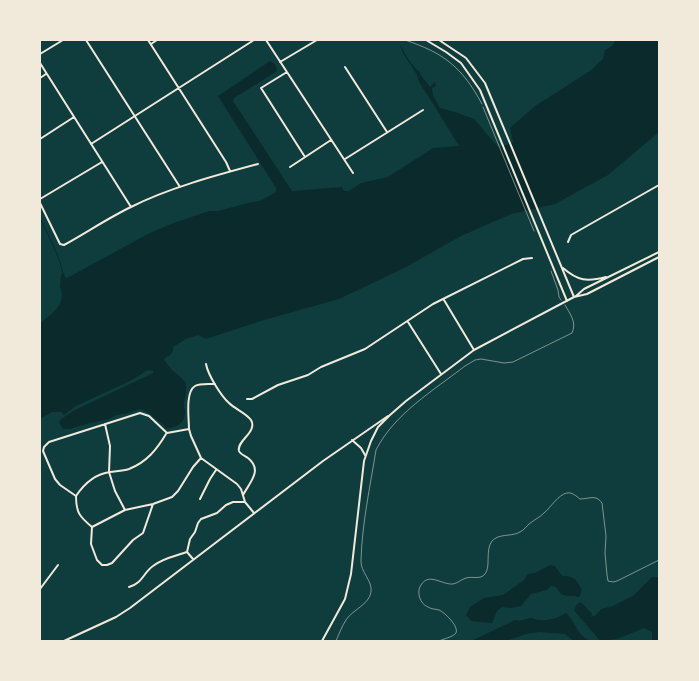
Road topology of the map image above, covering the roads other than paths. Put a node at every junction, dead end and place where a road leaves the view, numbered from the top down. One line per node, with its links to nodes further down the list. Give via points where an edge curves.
1 (63, 40): 11 (street)
2 (86, 40): 20 (street)
3 (148, 40): 10 (street)
4 (157, 40): 10 (street)
5 (254, 40): 18 (street)
6 (266, 40): 12 (street)
7 (317, 40): 12 (street)
8 (426, 40): 45 (street, via 461,63 480,90)
9 (439, 40): 41 (street, via 466,58 485,83)
10 (151, 44): 18 (street)
11 (40, 54)
12 (280, 62): 15 (street)
13 (40, 63): 16 (street)
14 (345, 67): 22 (street)
15 (287, 72): 24 (street); 26 (street, via 261,88)
16 (46, 74): 17 (street); 21 (street)
17 (40, 78)
18 (179, 88): 20 (street); 31 (street)
19 (423, 110): 22 (street)
20 (135, 116): 25 (street); 34 (street)
21 (74, 117): 23 (street); 25 (street)
22 (387, 132): 27 (street)
23 (40, 139)
24 (331, 140): 26 (street); 27 (street)
25 (91, 144): 28 (street)
26 (305, 157): 30 (street)
27 (344, 160): 32 (street)
28 (102, 161): 35 (street); 36 (street)
29 (258, 164): 31 (street)
30 (290, 167)
31 (230, 171): 34 (street)
32 (353, 173)
33 (659, 185): 37 (street, via 571,235)
34 (180, 187): 36 (street)
35 (40, 201): 36 (street, via 62,245)
36 (131, 206)
37 (568, 242)
38 (659, 252): 42 (street)
39 (659, 257): 43 (street, via 587,294)
40 (532, 258): 44 (street, via 523,258)
41 (562, 267): 42 (street, via 583,280); 43 (street)
42 (611, 276): 43 (street)
43 (574, 297): 45 (street)
44 (444, 300): 46 (street); 47 (street)
45 (567, 301): 47 (street)
46 (408, 322): 49 (street); 51 (street, via 365,349)
47 (474, 350): 49 (street)
48 (206, 364): 50 (street)
49 (441, 374): 52 (street)
50 (215, 384): 54 (street, via 196,386 191,390); 61 (street, via 228,402 251,420 252,429 239,451 256,468)
51 (247, 400)
52 (390, 415): 56 (street); 57 (street, via 378,427)
53 (105, 424): 55 (street, via 140,413 149,416); 60 (street, via 110,446); 62 (street, via 49,442 44,447 55,479)
54 (189, 429): 55 (street); 58 (street)
55 (166, 433): 60 (street, via 157,449 142,462 132,468)
56 (352, 440): 57 (street); 67 (street)
57 (366, 455): 75 (street, via 351,574 345,599)
58 (201, 458): 59 (street); 65 (street, via 172,497)
59 (216, 470): 61 (street, via 237,484); 63 (street)
60 (108, 472): 62 (street, via 96,476); 66 (street)
61 (243, 495): 64 (street)
62 (76, 496): 68 (street, via 80,518)
63 (200, 499)
64 (244, 502): 67 (street); 69 (street, via 233,502 201,519)
65 (153, 504): 66 (street); 68 (street, via 143,533 107,565 97,560 92,544)
66 (125, 510): 68 (street)
67 (254, 514): 70 (street)
68 (92, 527)
69 (187, 552): 70 (street); 72 (street, via 159,562 139,583)
70 (192, 559): 74 (street, via 116,617)
71 (58, 565): 73 (street)
72 (130, 587)
73 (40, 589)
74 (64, 641)
75 (322, 641)

